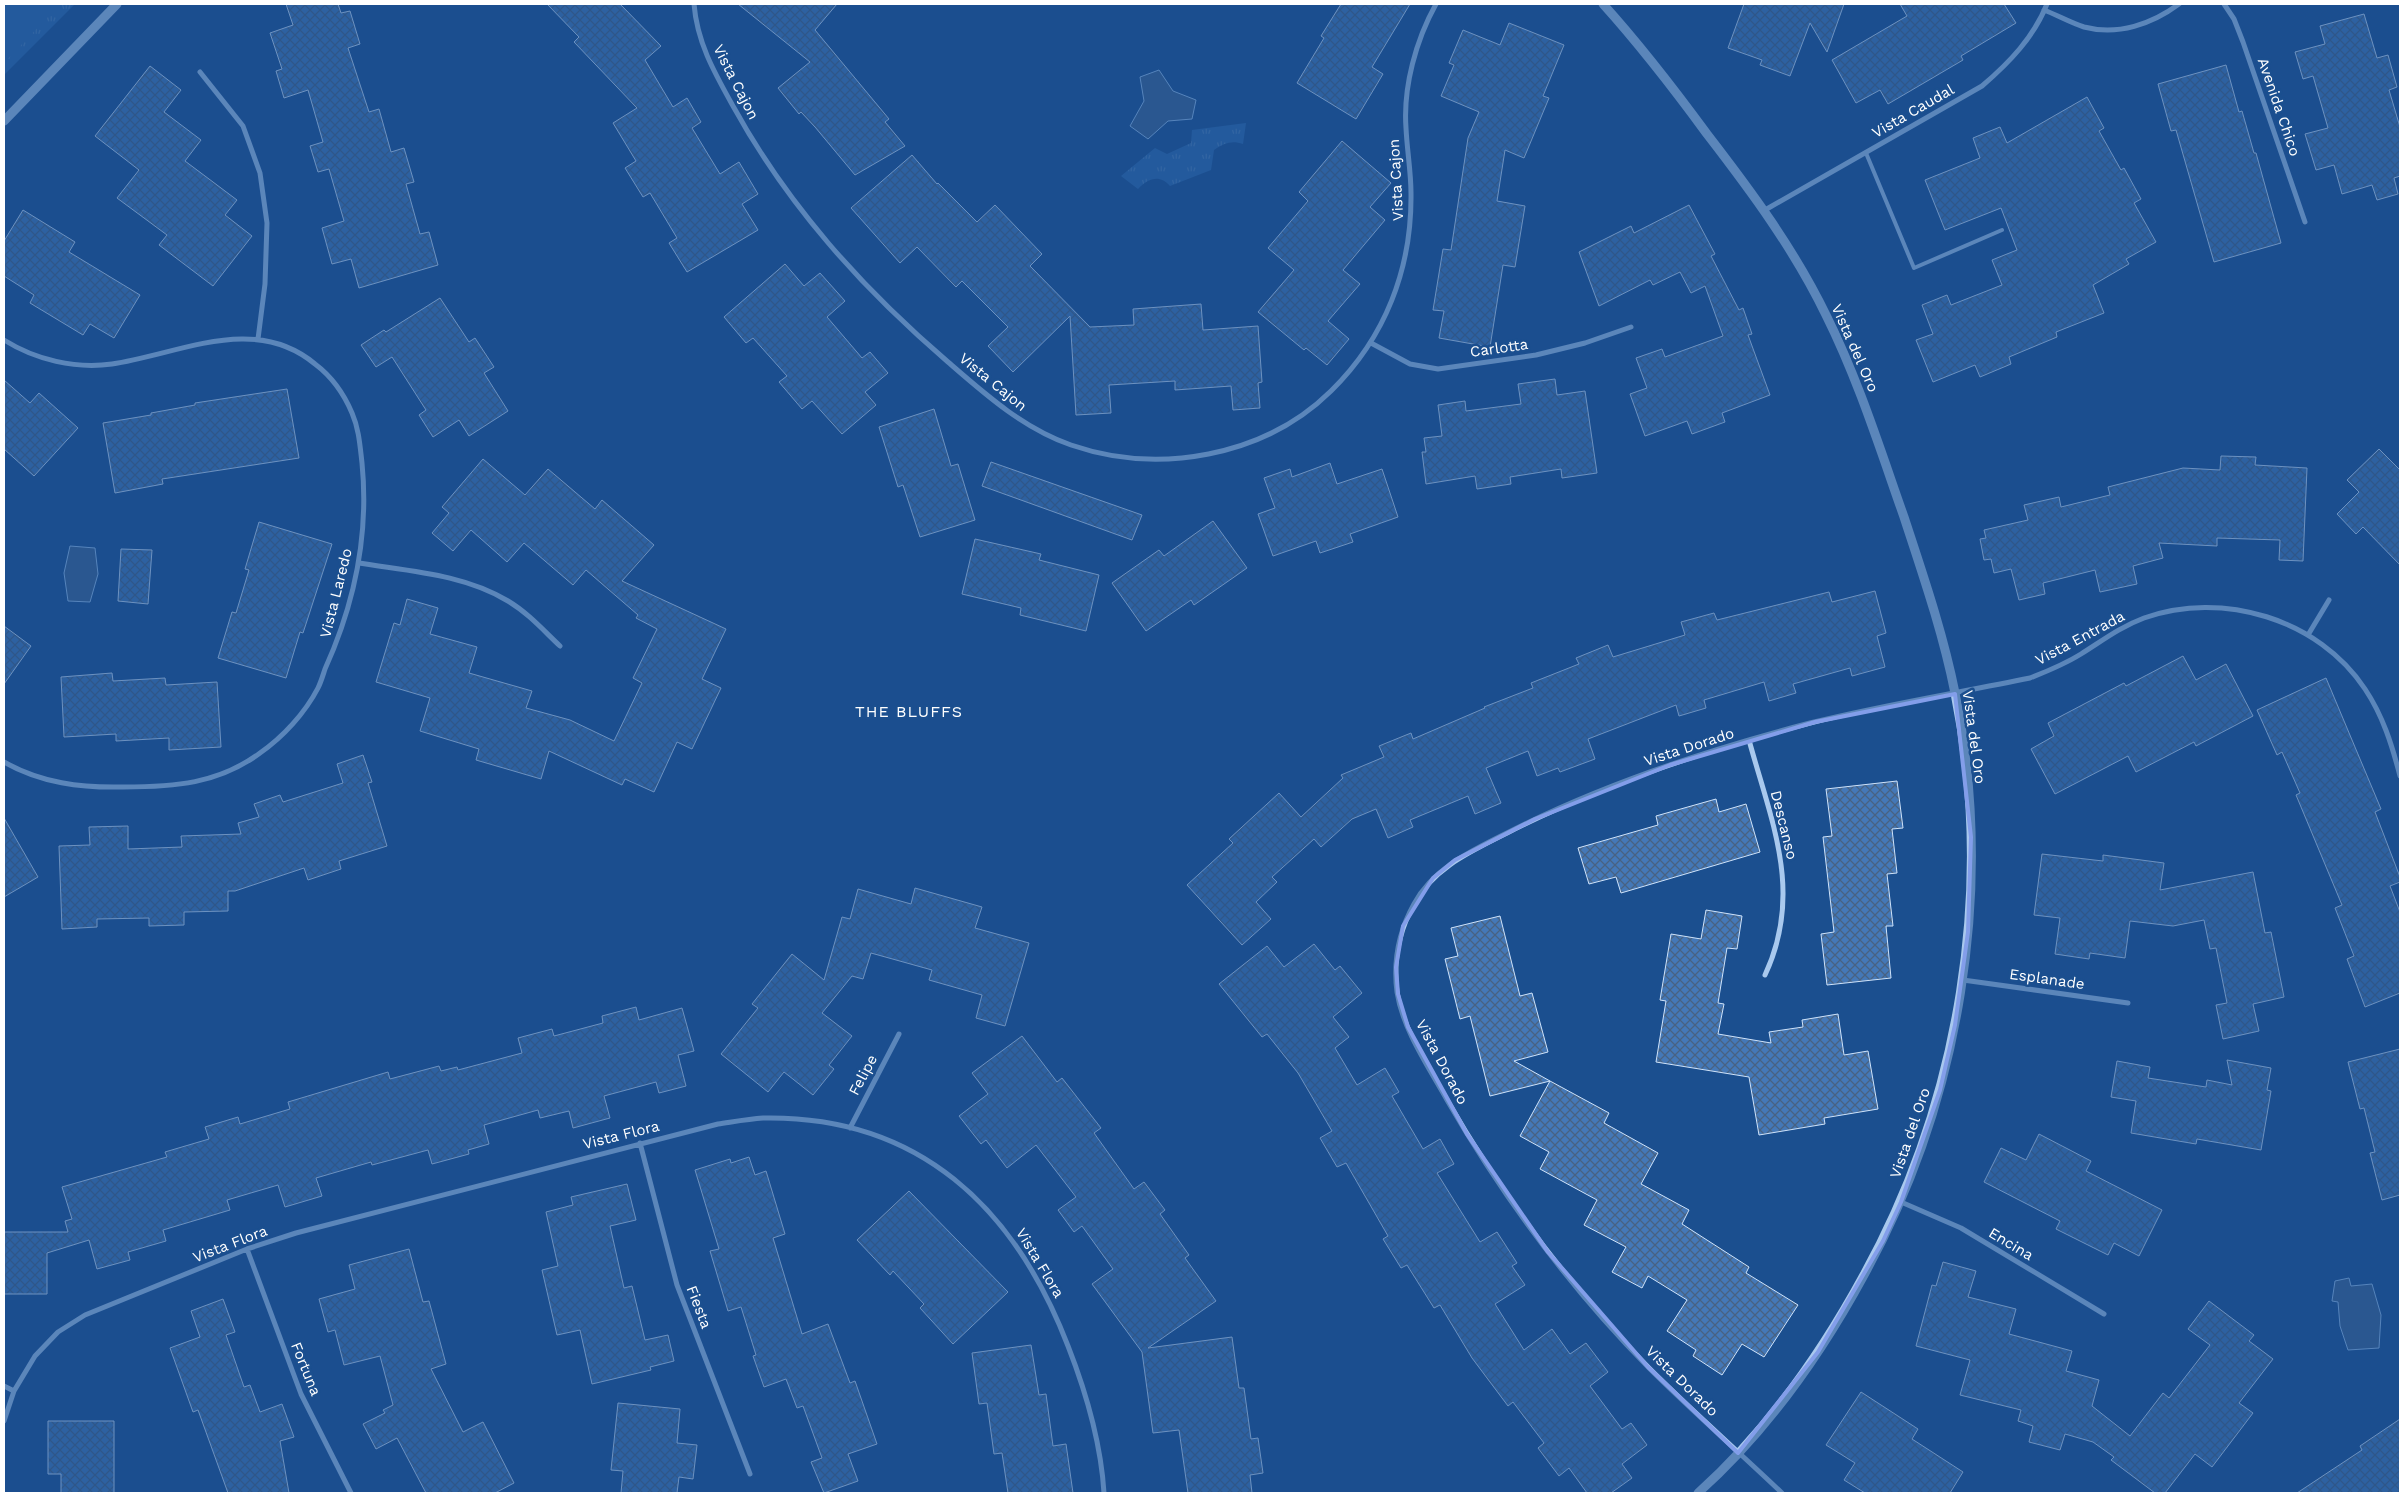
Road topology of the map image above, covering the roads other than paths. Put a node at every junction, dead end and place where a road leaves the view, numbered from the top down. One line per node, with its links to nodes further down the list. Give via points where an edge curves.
1 (117, 4): 10 (street)
2 (694, 4): 18 (street, Vista Cajon, via 696,24 711,66 772,170 818,233 898,318 1001,408 1034,429 1070,445 1148,460 1188,458 1226,450 1263,437 1298,417 1329,393)
3 (1436, 4): 18 (street, Vista Cajon, via 1418,45 1408,84 1405,124 1411,207 1403,270 1390,308)
4 (1602, 4): 12 (street, Vista del Oro, via 1666,79)
5 (2047, 4): 8 (street, Vista Caudal)
6 (2179, 4): 8 (street, via 2156,19 2132,28 2108,30 2084,27)
7 (2224, 4): 13 (street, Avenida Chico, via 2243,42)
8 (2044, 10): 11 (street, Vista Caudal, via 2030,36 1982,86)
9 (200, 72): 16 (street, via 243,126 260,173 267,223 265,284)
10 (4, 121)
11 (1866, 152): 12 (street, Vista Caudal); 14 (lane, via 1914,268)
12 (1765, 210): 23 (street, Vista del Oro, via 1827,316 1868,413 1934,608)
13 (2305, 222)
14 (2002, 230)
15 (1631, 327): 18 (street, Carlotta, via 1536,355 1438,369 1410,364)
16 (258, 339): 17 (street, Vista Laredo, via 225,338 112,364 76,365 42,358); 19 (street, Vista Laredo, via 288,347 315,363 337,386 352,413 360,437 364,483)
17 (4, 340)
18 (1371, 343)
19 (359, 563): 22 (street, via 470,583 507,600 532,618); 25 (street, Vista Laredo, via 336,648 318,688 291,726 260,753 236,768 209,779 171,787 92,788 25,774)
20 (2329, 600): 21 (street)
21 (2308, 635): 23 (street, Vista Entrada, via 2281,621 2242,610 2213,607 2173,610 2116,630 2058,667 2030,678); 26 (street, Vista Entrada, via 2339,659 2365,688 2384,723)
22 (560, 646)
23 (1955, 694): 24 (street, Vista Dorado, via 1814,722); 28 (street, Vista del Oro, via 1971,836 1968,932)
24 (1749, 740): 27 (street, Descanso, via 1782,865 1784,898 1780,931); 39 (street, Vista Dorado, via 1605,789 1535,819 1455,860 1433,878 1416,901 1403,926 1396,967 1398,994 1408,1027 1467,1134 1506,1194 1593,1308 1648,1367)
25 (4, 762)
26 (2400, 776)
27 (1765, 975)
28 (1962, 980): 29 (street, Esplanade); 33 (street, Vista del Oro, via 1940,1090)
29 (2128, 1003)
30 (899, 1034): 31 (street, Felipe)
31 (850, 1128): 32 (street, Vista Flora, via 806,1120 762,1118 718,1124); 42 (street, Vista Flora, via 894,1143 935,1165 972,1193 1030,1265 1078,1371 1093,1428)
32 (640, 1143): 34 (street, Vista Flora, via 345,1219); 40 (street, Fiesta, via 677,1285)
33 (1901, 1202): 35 (street, Encina, via 1962,1228); 39 (street, Vista del Oro, via 1842,1316 1794,1387)
34 (247, 1249): 37 (street, Vista Flora, via 85,1315 58,1332 35,1356); 41 (street, Fortuna, via 301,1394)
35 (2104, 1314)
36 (4, 1386): 37 (street)
37 (14, 1391): 38 (street, Vista Flora)
38 (4, 1421)
39 (1738, 1453): 43 (street, Vista del Oro); 44 (street)
40 (750, 1474)
41 (351, 1493)
42 (1104, 1493)
43 (1698, 1493)
44 (1782, 1493)

